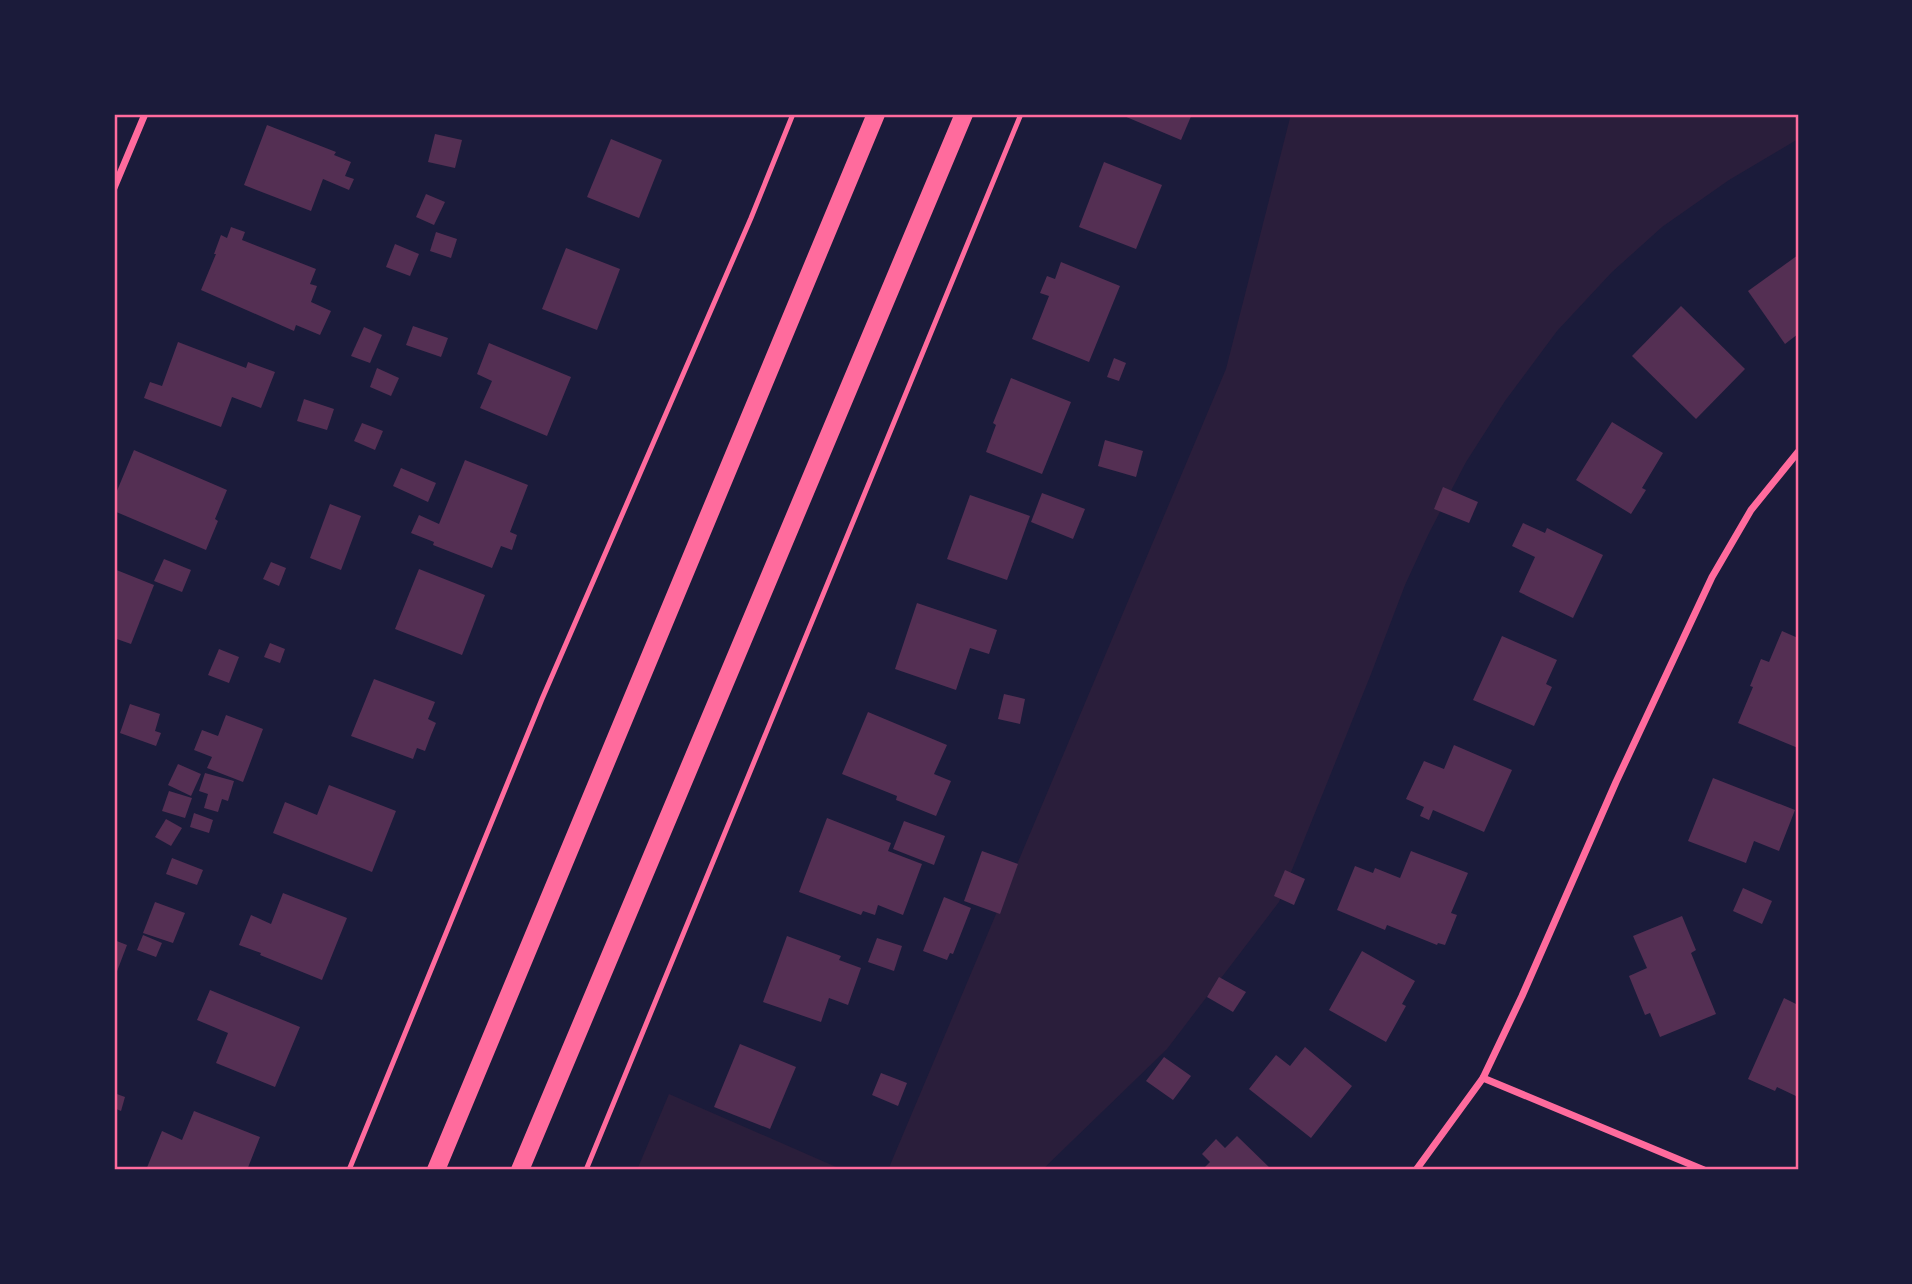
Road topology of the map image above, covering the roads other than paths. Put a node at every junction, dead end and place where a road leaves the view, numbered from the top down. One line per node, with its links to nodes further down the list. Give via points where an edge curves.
1 (145, 114): 6 (street)
2 (793, 114): 9 (lane, via 542,699)
3 (876, 114): 10 (main road)
4 (964, 114): 11 (main road)
5 (1021, 114): 12 (lane)
6 (114, 188)
7 (1798, 452): 8 (street, via 1751,510 1712,577)
8 (1483, 1078): 13 (street); 14 (street)
9 (349, 1170)
10 (436, 1170)
11 (520, 1170)
12 (586, 1170)
13 (1416, 1170)
14 (1704, 1170)

